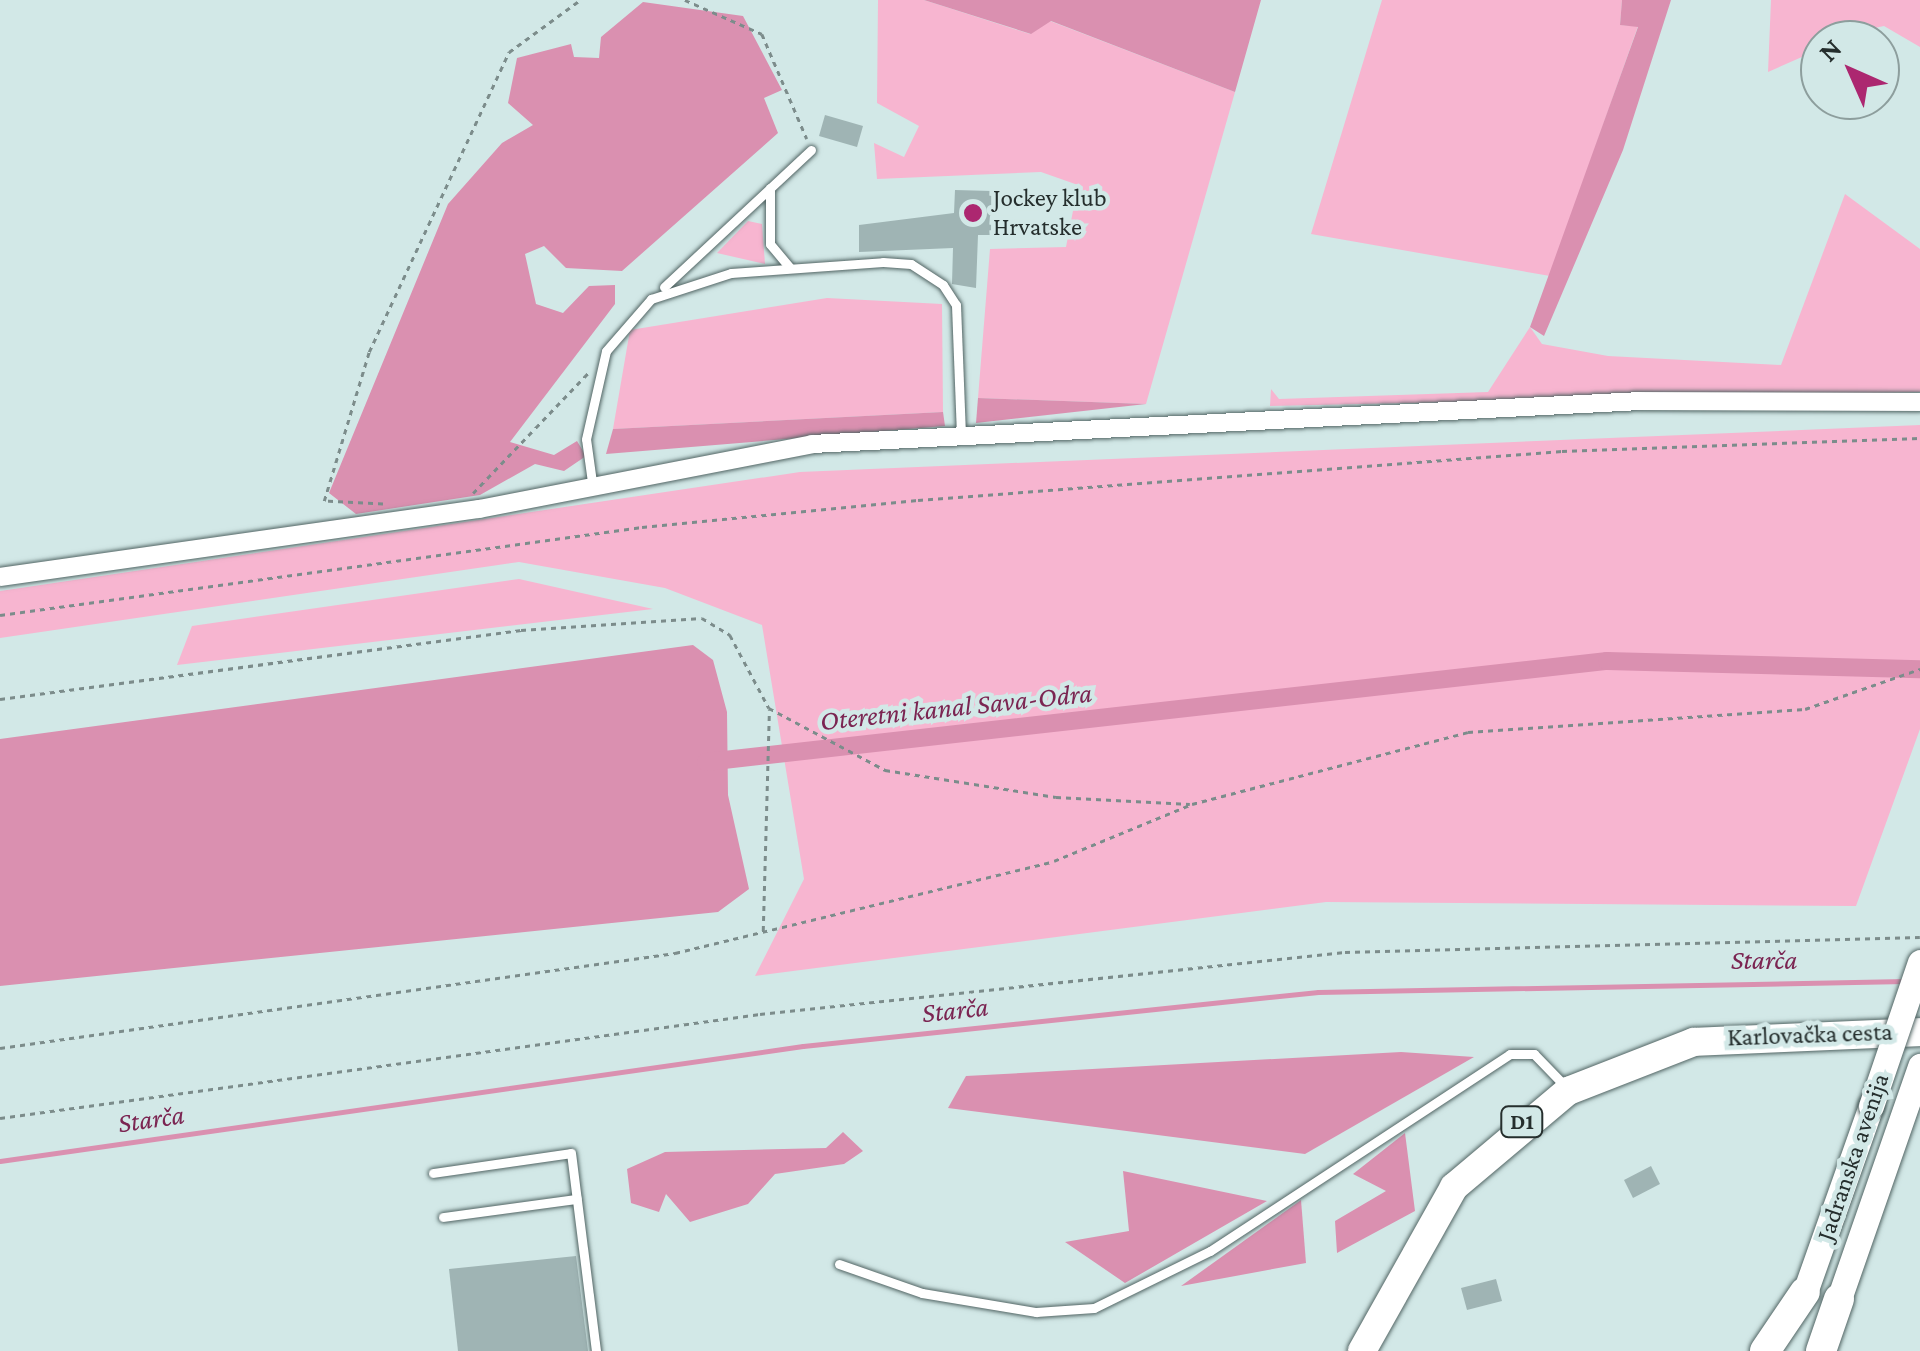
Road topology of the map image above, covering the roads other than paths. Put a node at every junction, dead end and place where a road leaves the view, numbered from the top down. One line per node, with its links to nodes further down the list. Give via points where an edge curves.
1 (811, 150): 2 (lane)
2 (770, 188): 3 (lane, via 770,244); 4 (lane)
3 (790, 268): 4 (lane, via 681,283); 6 (lane, via 912,264 944,285 956,305)
4 (651, 300): 7 (lane, via 606,351 586,439)
5 (1920, 402): 6 (street, via 1640,401)
6 (962, 436): 7 (street, via 812,444)
7 (592, 482): 8 (street, via 479,509)
8 (0, 577)
9 (1920, 962): 17 (main road, Jadranska avenija, bridge)
10 (1920, 1032): 12 (main road, Karlovačka cesta / D1, via 1694,1042)
11 (1920, 1066): 18 (main road, Jadranska avenija)
12 (1568, 1091): 16 (lane, via 1534,1054 1510,1054 1210,1251 1094,1308 1036,1312 922,1294); 20 (main road, Karlovačka cesta / D1, via 1454,1187)
13 (432, 1173): 14 (lane, via 572,1153)
14 (577, 1199): 15 (lane); 19 (lane)
15 (443, 1217)
16 (839, 1264)
17 (1805, 1292): 21 (highway); 22 (highway, Jadranska avenija)
18 (1839, 1300): 23 (highway, Jadranska avenija); 24 (highway)
19 (596, 1351)
20 (1362, 1351)
21 (1765, 1351)
22 (1785, 1351)
23 (1822, 1351)
24 (1838, 1351)

